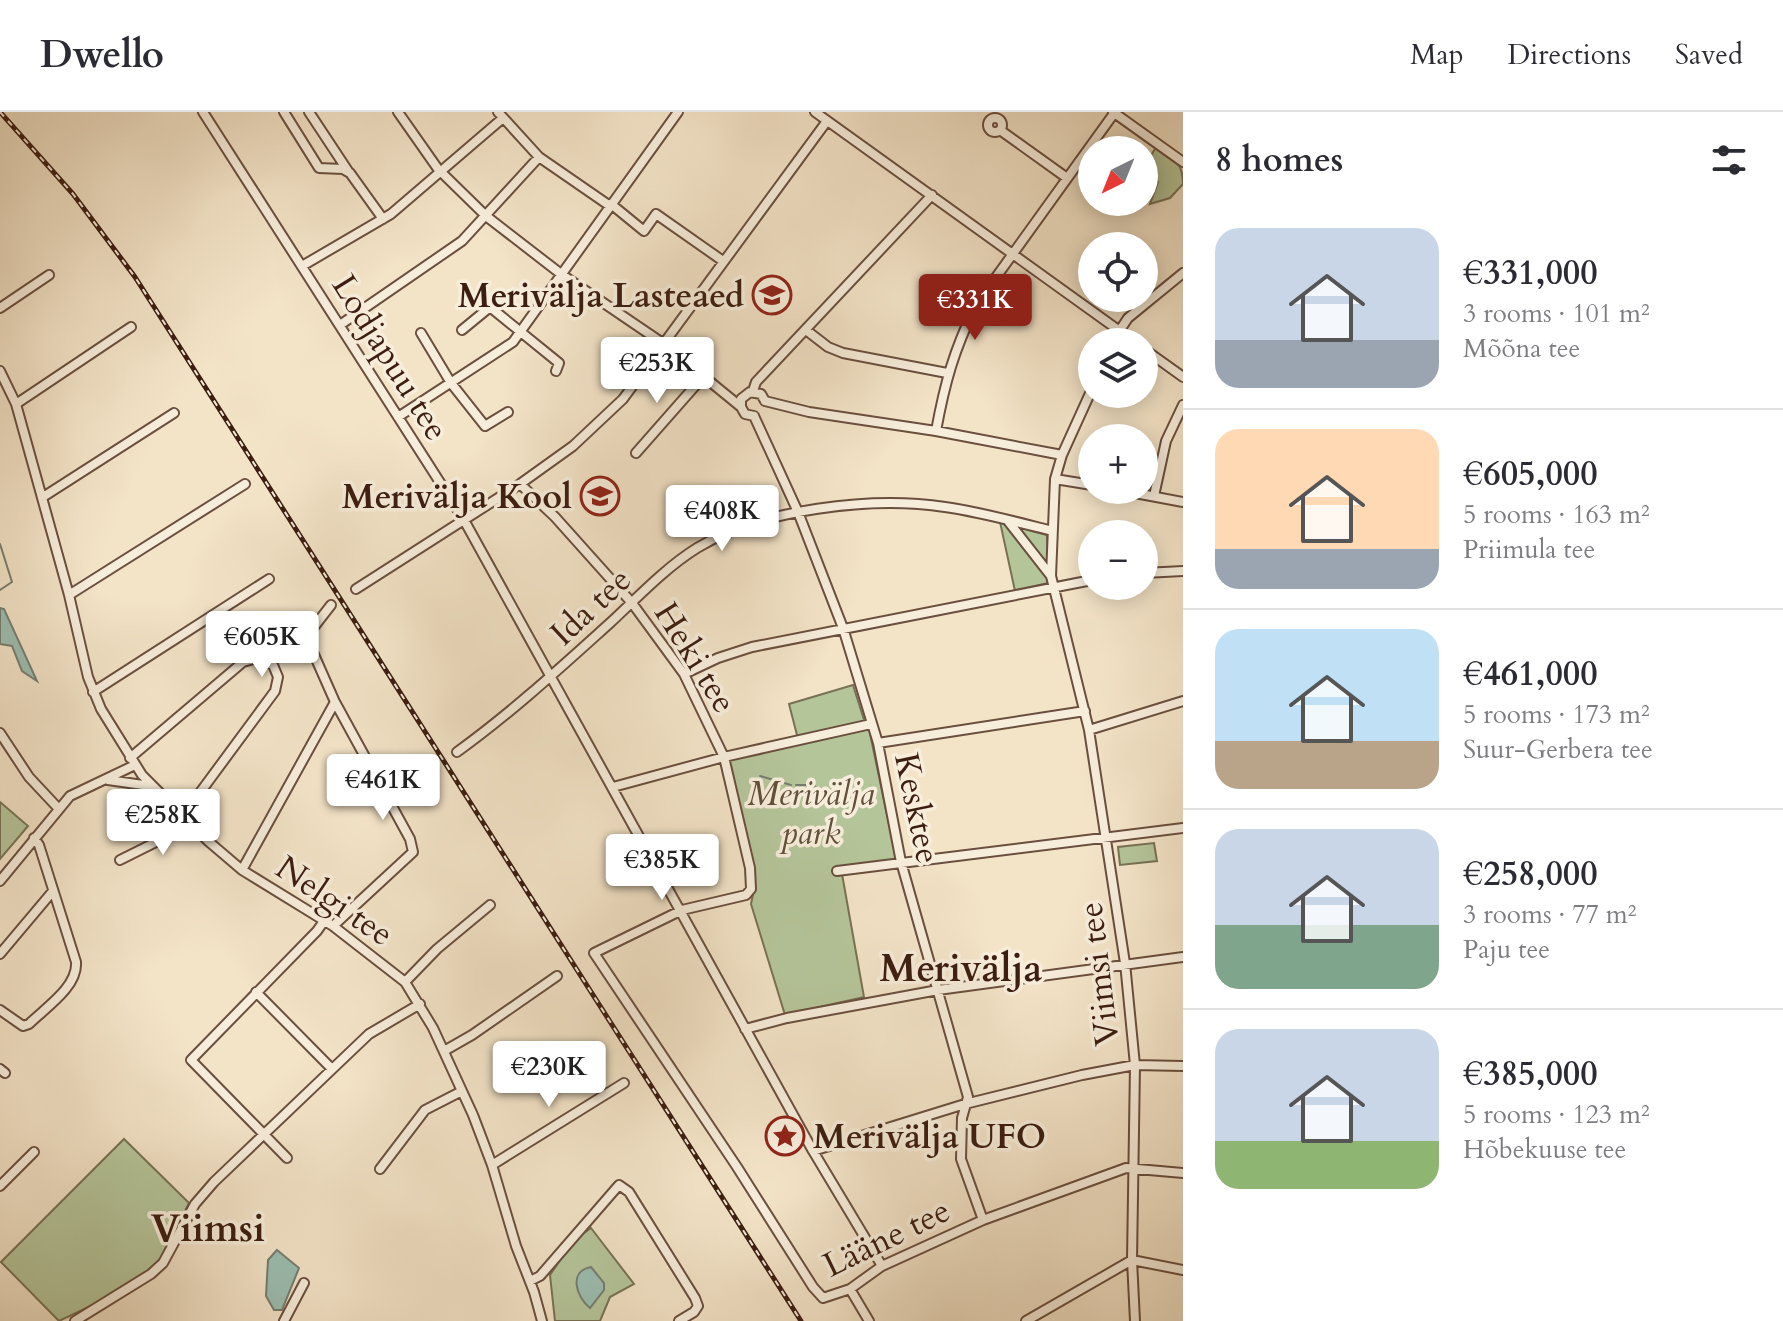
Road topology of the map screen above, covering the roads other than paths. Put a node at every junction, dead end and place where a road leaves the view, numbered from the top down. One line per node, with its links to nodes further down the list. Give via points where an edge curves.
1 (203, 112): 21 (street, Lodjapuu tee)
2 (284, 112): 12 (street, via 319,168)
3 (309, 112): 12 (street)
4 (398, 112): 13 (street)
5 (678, 112): 16 (street)
6 (1114, 112): 11 (street); 14 (street)
7 (501, 115): 10 (street); 13 (street)
8 (820, 115): 15 (street); 20 (street)
9 (1000, 130): 14 (street)
10 (539, 157): 16 (street); 17 (street)
11 (1183, 162)
12 (350, 173): 18 (street)
13 (441, 173): 17 (street); 18 (street)
14 (1067, 178): 19 (street)
15 (932, 195): 19 (street); 31 (street)
16 (611, 205): 20 (street, via 644,231 656,214); 23 (street)
17 (486, 216): 23 (street); 26 (street, via 462,241)
18 (383, 219): 21 (street)
19 (1012, 253): 28 (street); 38 (street, via 976,305)
20 (723, 261): 34 (street)
21 (302, 266): 26 (street, Lodjapuu tee)
22 (1183, 273): 29 (street)
23 (561, 274): 32 (street); 34 (street)
24 (49, 275): 25 (street)
25 (0, 308)
26 (340, 325): 51 (street, Lodjapuu tee)
27 (131, 327): 44 (street)
28 (1116, 328)
29 (1120, 328)
30 (462, 330): 32 (street, via 490,307)
31 (806, 330): 38 (street, via 843,353); 42 (street)
32 (521, 331): 37 (street, via 559,363); 41 (street, via 503,350)
33 (421, 333): 41 (street)
34 (664, 344): 40 (street); 59 (street, via 623,399 573,446)
35 (1158, 359): 39 (street)
36 (0, 371): 44 (street, Nelgi tee)
37 (556, 371)
38 (947, 373): 52 (street)
39 (1183, 377)
40 (702, 378): 46 (street); 53 (street)
41 (451, 383): 48 (street, via 485,426); 51 (street)
42 (753, 391): 43 (street); 46 (street, via 743,396)
43 (765, 401): 50 (street, via 762,412); 52 (street)
44 (16, 404): 60 (street, Nelgi tee)
45 (1183, 405): 55 (street, via 1166,441)
46 (741, 407): 50 (street)
47 (1083, 408): 54 (street, Viimsi tee)
48 (508, 412)
49 (174, 413): 60 (street)
50 (754, 416): 63 (street, Kesktee)
51 (398, 417): 64 (street, Lodjapuu tee)
52 (936, 431): 54 (street)
53 (636, 453)
54 (1062, 455): 56 (street, Viimsi tee)
55 (1158, 478)
56 (1055, 479): 57 (street); 66 (street, Viimsi tee)
57 (1078, 483)
58 (245, 484): 73 (street)
59 (520, 484): 64 (street); 74 (street, Heki tee)
60 (43, 497): 73 (street, Nelgi tee)
61 (1158, 497): 62 (street)
62 (1183, 502)
63 (798, 512): 65 (street, Ida tee, via 912,504); 74 (street, Ida tee, via 731,531 697,548); 76 (street, Kesktee)
64 (464, 520): 72 (street); 78 (street, Lodjapuu tee)
65 (1008, 520): 66 (street, Ida tee); 71 (street)
66 (1052, 531): 71 (street, Viimsi tee)
67 (1183, 571): 68 (street)
68 (1158, 572)
69 (269, 579): 79 (street)
70 (1078, 580): 71 (street)
71 (1052, 581): 76 (street); 82 (street, Viimsi tee)
72 (356, 589)
73 (69, 595): 79 (street, Nelgi tee)
74 (632, 603): 77 (street, Heki tee); 78 (street, Ida tee)
75 (331, 605): 81 (street, via 310,632 312,650)
76 (843, 628): 77 (street, via 752,647); 83 (street, Kesktee)
77 (684, 674): 88 (street, Heki tee)
78 (552, 676): 87 (street, Ida tee); 92 (street, Lodjapuu tee)
79 (93, 692): 89 (street, Nelgi tee)
80 (1183, 701): 84 (street)
81 (335, 702): 101 (street); 107 (street, via 413,852)
82 (1085, 711): 84 (street, Viimsi tee); 86 (street)
83 (871, 724): 86 (street, Kesktee); 88 (street)
84 (1089, 730): 98 (street, Viimsi tee)
85 (0, 733): 93 (street)
86 (878, 743): 100 (street, Kesktee)
87 (457, 752)
88 (724, 757): 92 (street); 106 (street, Heki tee, via 751,889 746,895)
89 (133, 761): 90 (street); 91 (street, Nelgi tee); 94 (street, via 243,662 257,658 273,665 278,677 275,691)
90 (107, 780): 91 (street); 93 (street, via 74,793)
91 (153, 787): 94 (street, Nelgi tee)
92 (613, 787): 106 (street, Lodjapuu tee)
93 (58, 808): 97 (street)
94 (182, 817): 95 (street, Nelgi tee)
95 (190, 825): 99 (street); 101 (street, Nelgi tee)
96 (1183, 828): 98 (street)
97 (34, 838): 103 (street); 104 (street)
98 (1107, 838): 100 (street); 110 (street, Viimsi tee)
99 (120, 860)
100 (901, 862): 102 (street); 113 (street, Kesktee)
101 (242, 870): 107 (street, Nelgi tee)
102 (837, 871)
103 (0, 881)
104 (53, 891): 108 (street); 116 (street, via 77,973 29,1024 16,1024)
105 (490, 905): 112 (street)
106 (682, 910): 117 (street, Lodjapuu tee); 140 (street, Lääne tee, via 594,953 813,1287 823,1298)
107 (328, 923): 112 (street, Nelgi tee); 114 (street)
108 (0, 954)
109 (1183, 957): 110 (street)
110 (1125, 963): 113 (street); 119 (street, Viimsi tee)
111 (557, 976): 118 (street)
112 (405, 982): 115 (street, Nelgi tee)
113 (938, 990): 117 (street); 124 (street, Kesktee, via 968,1097)
114 (256, 992): 121 (street); 125 (street, via 191,1060)
115 (420, 1004): 118 (street, Nelgi tee); 121 (street, via 369,1034)
116 (0, 1010)
117 (745, 1029): 126 (street, Lodjapuu tee)
118 (444, 1051): 123 (street, Nelgi tee)
119 (1135, 1065): 120 (street); 124 (street); 130 (street, Viimsi tee)
120 (1183, 1066)
121 (332, 1069): 125 (street)
122 (624, 1083): 129 (street)
123 (462, 1091): 129 (street, Nelgi tee); 131 (street, via 425,1110)
124 (965, 1104): 126 (street); 134 (street, Kesktee, via 961,1159)
125 (265, 1135): 128 (street); 141 (street, via 195,1204 163,1263)
126 (813, 1151): 136 (street, Lodjapuu tee)
127 (34, 1152): 133 (street)
128 (287, 1158)
129 (492, 1165): 138 (street, Nelgi tee)
130 (1134, 1167): 132 (street, Lääne tee); 134 (street, Lääne tee); 135 (street, Viimsi tee)
131 (380, 1169)
132 (1183, 1173)
133 (0, 1186)
134 (983, 1220): 136 (street, Lääne tee)
135 (1132, 1260): 137 (street); 146 (street); 147 (street, Viimsi tee)
136 (882, 1266): 140 (street, Lääne tee)
137 (1183, 1270)
138 (530, 1281): 143 (street, Nelgi tee); 144 (street, via 619,1185 629,1192 695,1298 694,1312)
139 (304, 1283): 142 (street)
140 (850, 1289): 145 (street)
141 (75, 1321)
142 (284, 1321)
143 (542, 1321)
144 (679, 1321)
145 (869, 1321)
146 (1026, 1321)
147 (1135, 1321)

